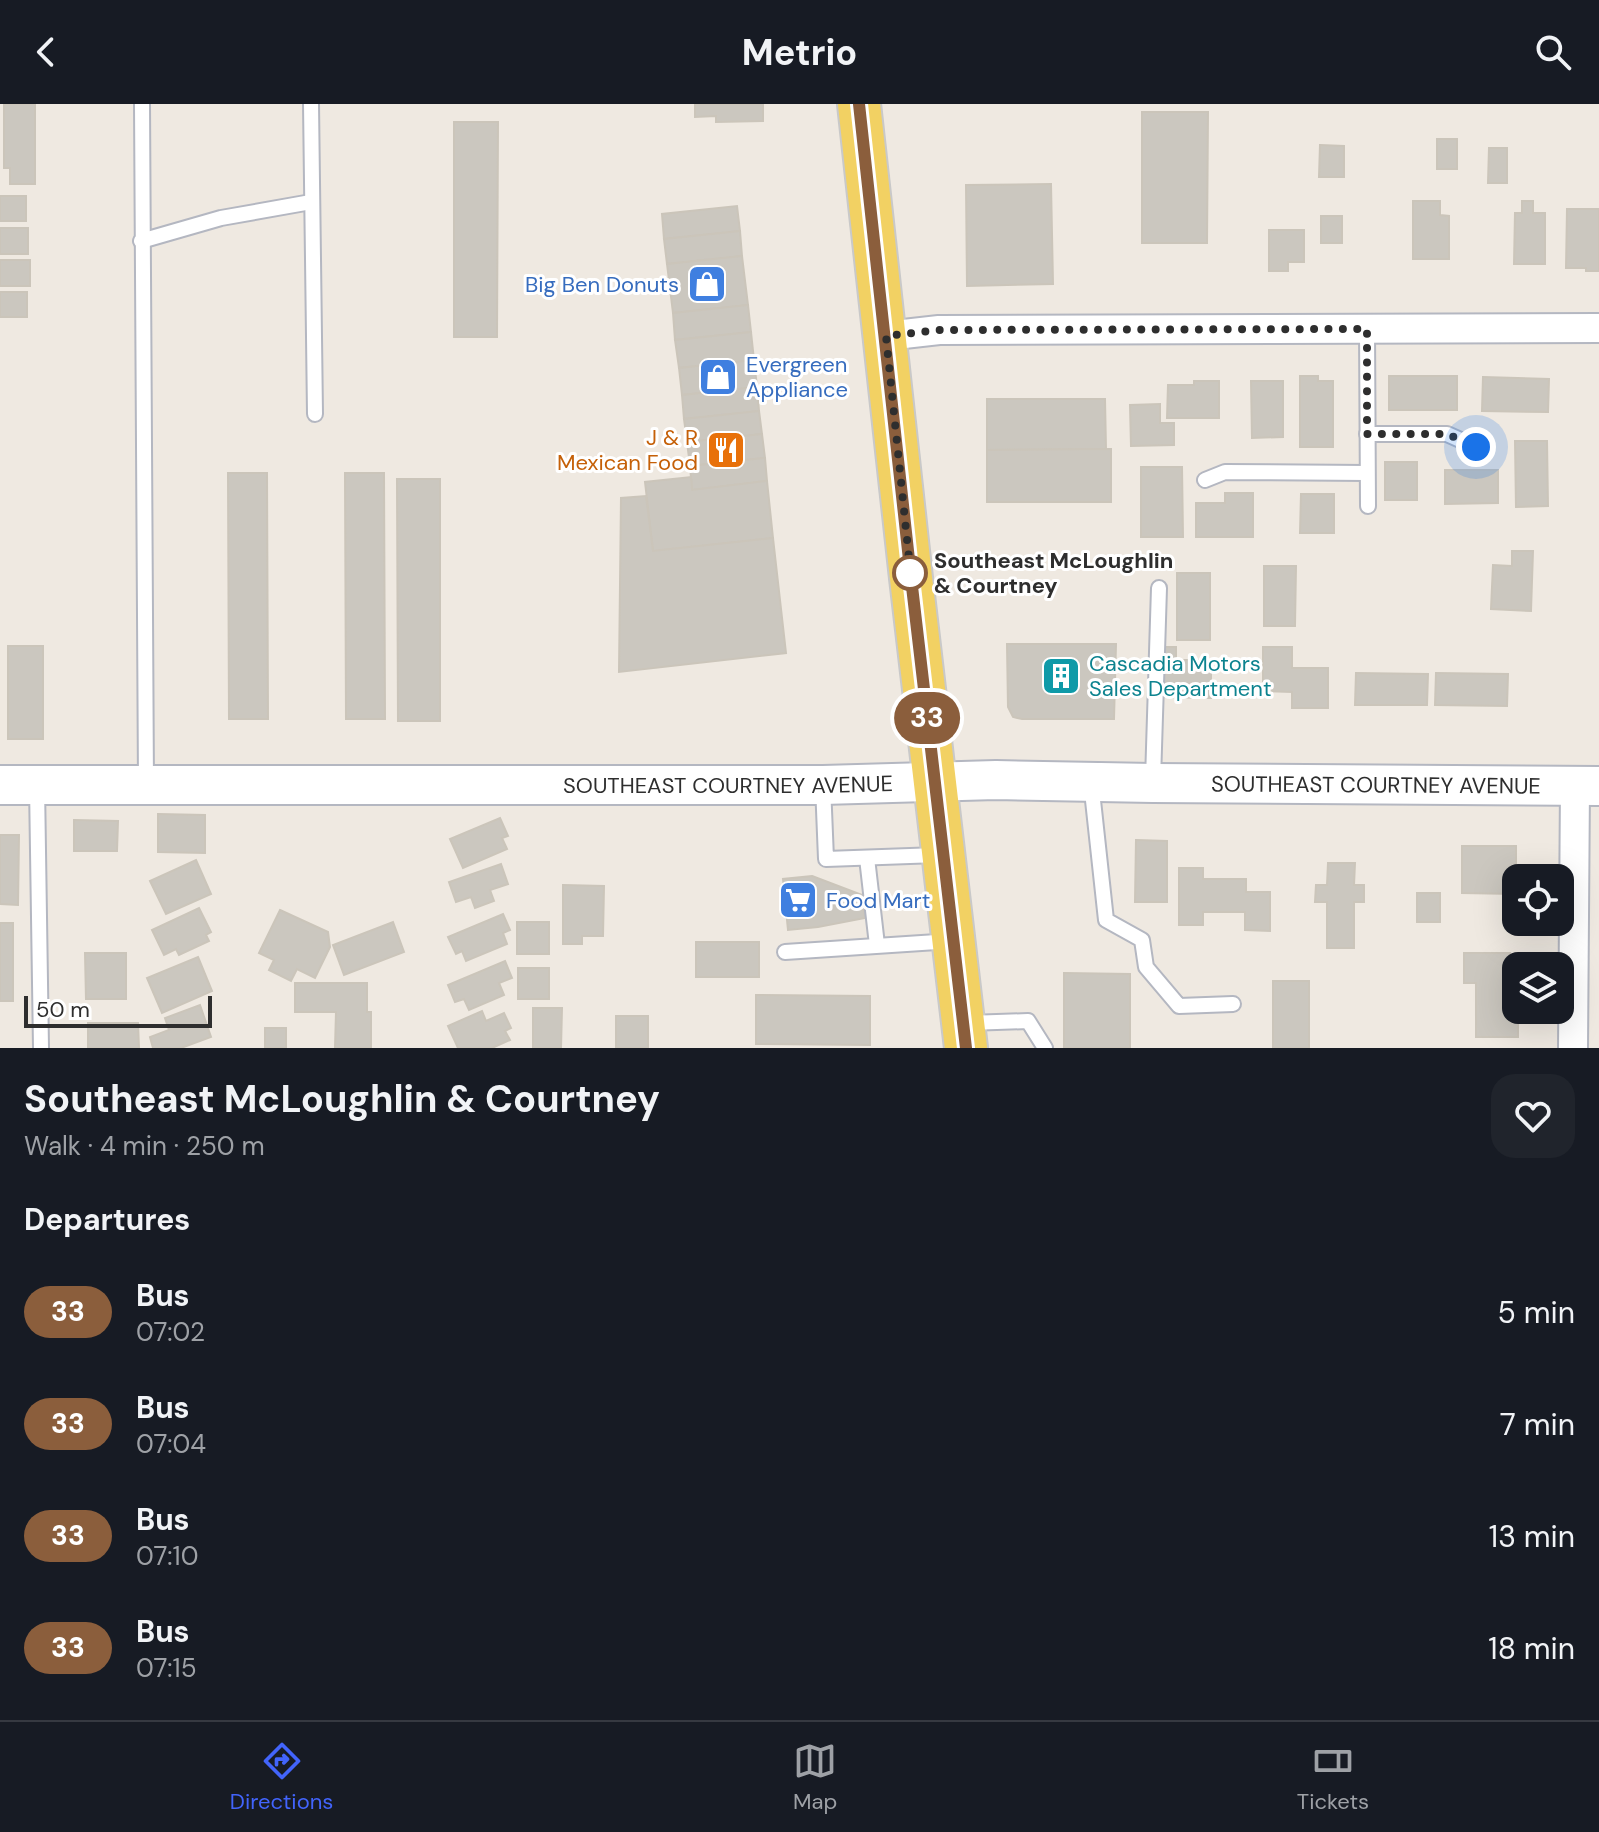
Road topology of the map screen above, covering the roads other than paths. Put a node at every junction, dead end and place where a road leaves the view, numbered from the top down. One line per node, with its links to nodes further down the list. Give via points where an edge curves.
1 (142, 104): 5 (lane)
2 (311, 104): 4 (lane)
3 (859, 104): 8 (main road)
4 (311, 202): 5 (lane, via 221,218); 9 (lane)
5 (141, 241): 21 (lane)
6 (1599, 328): 7 (street)
7 (1367, 329): 8 (street, via 939,330); 10 (lane)
8 (886, 336): 16 (main road)
9 (315, 414)
10 (1367, 434): 11 (lane, via 1447,434); 12 (lane)
11 (1476, 447)
12 (1367, 473): 13 (lane, via 1225,472); 14 (lane)
13 (1205, 480)
14 (1368, 506)
15 (1159, 588): 18 (lane)
16 (935, 782): 17 (street, SOUTHEAST COURTNEY AVENUE); 22 (street, SOUTHEAST COURTNEY AVENUE); 24 (main road)
17 (1091, 782): 18 (street, SOUTHEAST COURTNEY AVENUE); 29 (lane, via 1106,920 1142,940 1146,967 1179,1006)
18 (1153, 783): 23 (street, SOUTHEAST COURTNEY AVENUE)
19 (0, 785): 20 (street, SOUTHEAST COURTNEY AVENUE)
20 (37, 785): 21 (street, SOUTHEAST COURTNEY AVENUE); 31 (lane)
21 (146, 785): 22 (street, SOUTHEAST COURTNEY AVENUE)
22 (823, 785): 25 (lane, via 826,859)
23 (1587, 786): 33 (street)
24 (944, 855): 25 (lane); 26 (main road)
25 (867, 858): 27 (lane)
26 (954, 940): 27 (lane); 30 (main road)
27 (877, 945): 28 (lane)
28 (785, 952)
29 (1233, 1004)
30 (965, 1035): 32 (lane, via 1028,1021)
31 (41, 1048)
32 (1045, 1048)
33 (1573, 1048)

